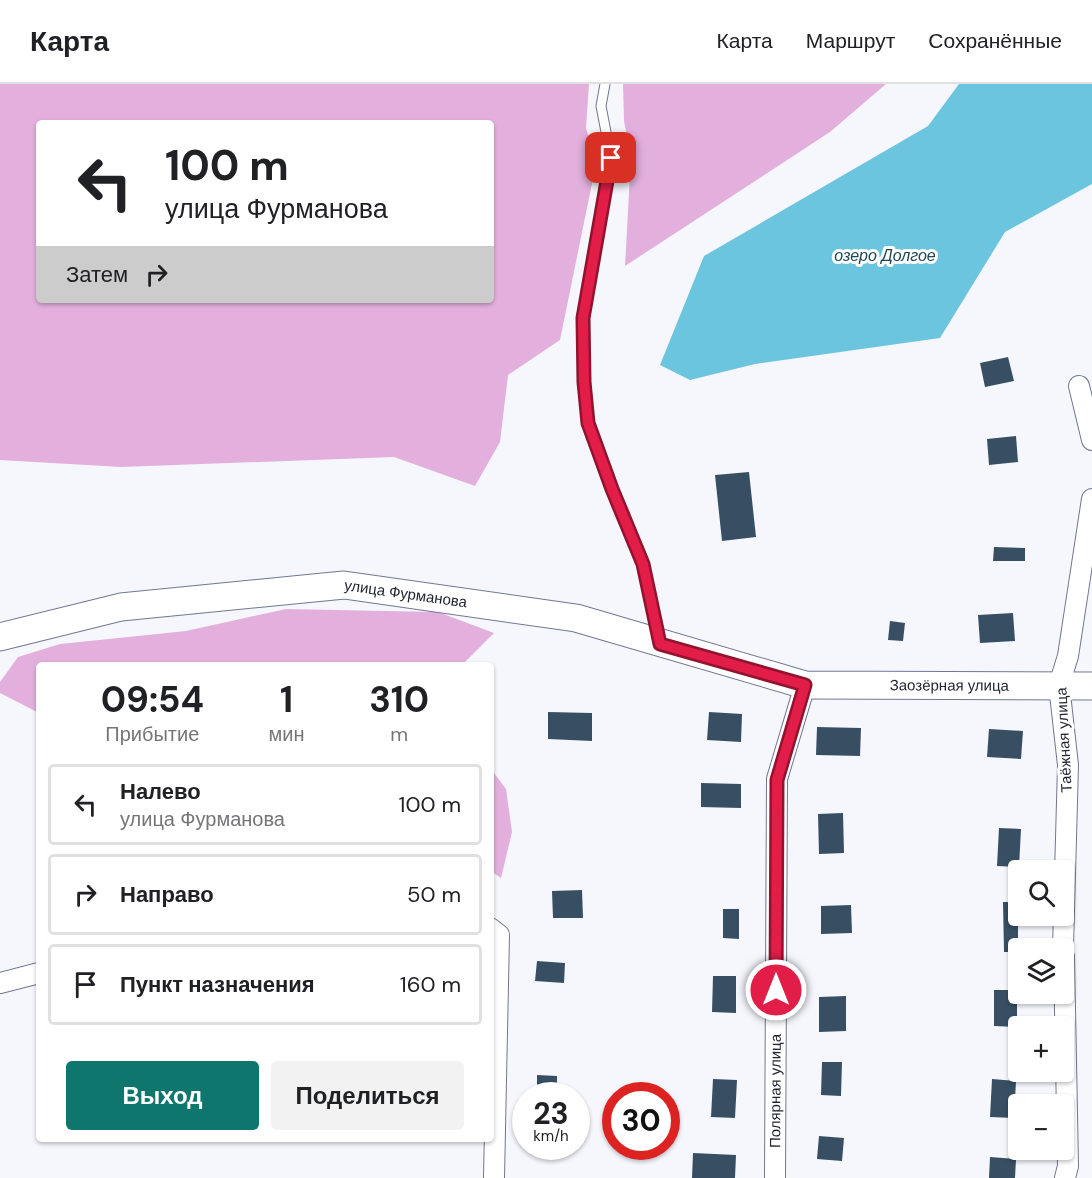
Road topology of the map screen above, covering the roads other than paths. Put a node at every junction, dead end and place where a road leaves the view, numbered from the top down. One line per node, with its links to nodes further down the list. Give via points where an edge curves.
1 (605, 84): 6 (lane, via 601,106 611,158 583,318 588,423 643,564)
2 (1079, 386): 3 (street)
3 (1092, 440)
4 (1092, 499): 8 (street, Таёжная улица, via 1068,656)
5 (0, 637): 6 (main road, улица Фурманова, via 121,607 344,585 576,618)
6 (660, 644): 7 (main road, улица Фурманова)
7 (805, 685): 8 (main road, Заозёрная улица); 16 (street, Полярная улица, via 777,780)
8 (1059, 685): 9 (main road, Заозёрная улица); 11 (street, Таёжная улица, via 1068,765)
9 (1092, 686)
10 (495, 932): 15 (street)
11 (1063, 938)
12 (36, 974): 13 (street)
13 (0, 983)
14 (1065, 1004): 17 (street, via 1068,1166)
15 (494, 1178)
16 (775, 1178)
17 (1065, 1178)

